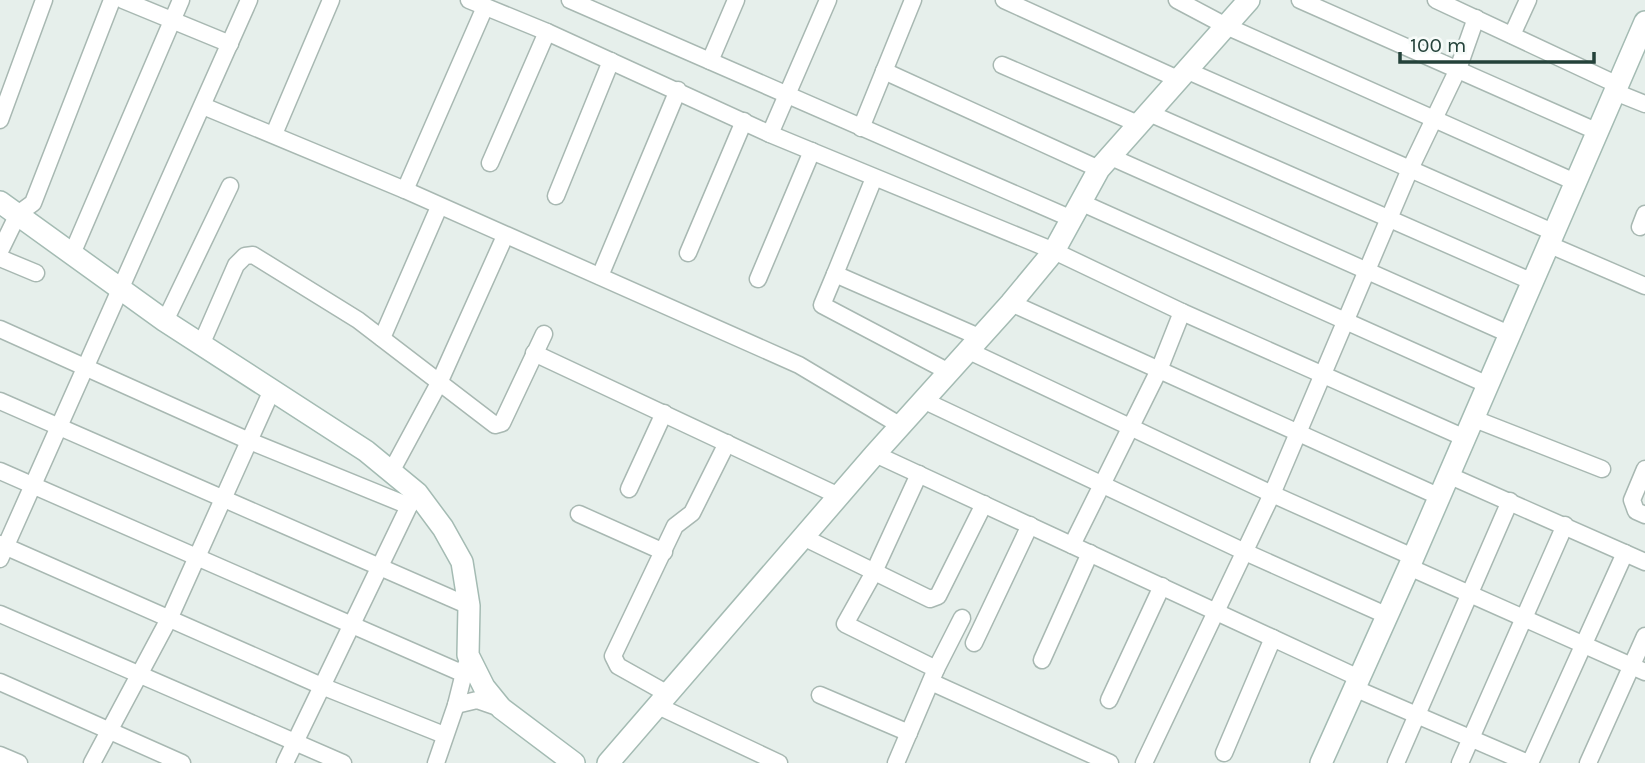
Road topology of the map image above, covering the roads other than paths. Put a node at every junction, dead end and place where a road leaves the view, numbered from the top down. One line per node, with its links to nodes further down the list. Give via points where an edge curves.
1 (44, 0): 38 (street)
2 (112, 0): 57 (street, via 33,203)
3 (123, 0): 20 (street)
4 (181, 0): 20 (street)
5 (249, 0): 25 (street)
6 (331, 0): 43 (street)
7 (468, 0): 18 (street)
8 (570, 0): 27 (street)
9 (828, 0): 34 (street)
10 (913, 0): 30 (street)
11 (1004, 0): 31 (street)
12 (1177, 0): 22 (street)
13 (1249, 0): 22 (street)
14 (1300, 0): 29 (street)
15 (1436, 0): 19 (street)
16 (1528, 0): 24 (street)
17 (730, 2): 27 (street)
18 (485, 7): 23 (street); 52 (street)
19 (1476, 18): 24 (street); 29 (street)
20 (172, 22): 25 (street); 64 (street)
21 (1645, 22): 32 (street)
22 (1226, 26): 31 (street); 39 (street)
23 (547, 32): 26 (street); 46 (street)
24 (1512, 35): 32 (street)
25 (230, 44): 36 (street)
26 (611, 61): 33 (street); 53 (street)
27 (710, 61): 34 (street)
28 (1002, 65): 37 (street)
29 (1458, 69): 39 (street); 42 (street)
30 (884, 71): 41 (street); 47 (street)
31 (1184, 76): 37 (street); 48 (street)
32 (1616, 89): 35 (street); 42 (street)
33 (678, 90): 40 (street); 69 (street)
34 (787, 95): 41 (street); 44 (street)
35 (1645, 104)
36 (203, 106): 43 (street); 73 (street)
37 (1143, 118): 47 (street); 58 (street)
38 (0, 120)
39 (1434, 120): 48 (street); 50 (street)
40 (744, 121): 44 (street); 63 (street)
41 (861, 128): 56 (street)
42 (1596, 131): 50 (street)
43 (274, 134): 52 (street)
44 (770, 134): 45 (street)
45 (812, 151): 49 (street); 70 (street)
46 (490, 163)
47 (1105, 163): 56 (street); 67 (street)
48 (1410, 169): 58 (street); 60 (street)
49 (874, 178): 62 (street); 68 (street)
50 (1575, 182): 60 (street)
51 (230, 186): 76 (street)
52 (405, 190): 55 (street)
53 (556, 196)
54 (0, 202): 57 (street)
55 (439, 207): 59 (street); 81 (street)
56 (1076, 211): 62 (street); 77 (street)
57 (18, 214): 61 (street); 64 (street)
58 (1390, 220): 67 (street); 71 (street)
59 (505, 236): 69 (street); 89 (street)
60 (1552, 239): 71 (street); 72 (street)
61 (0, 251)
62 (1054, 251): 74 (street); 75 (street)
63 (688, 253)
64 (72, 254): 73 (street)
65 (0, 258): 66 (street)
66 (36, 273)
67 (1367, 273): 77 (street); 80 (street)
68 (835, 274): 82 (street); 87 (street, via 822,305)
69 (600, 276): 97 (street, via 799,365)
70 (758, 279)
71 (1533, 282): 80 (street)
72 (1645, 286)
73 (120, 289): 76 (street); 85 (street)
74 (1011, 303): 82 (street); 86 (street)
75 (1182, 312): 86 (street); 88 (street)
76 (164, 321): 83 (street)
77 (1345, 322): 88 (street); 90 (street)
78 (0, 329): 85 (street)
79 (544, 334): 84 (street)
80 (1509, 334): 90 (street)
81 (382, 338): 83 (street, via 311,289 249,255 236,265); 89 (street)
82 (974, 344): 87 (street); 98 (street)
83 (201, 345): 91 (street)
84 (534, 353): 89 (street, via 502,423 495,425); 94 (street)
85 (85, 368): 96 (street); 101 (street)
86 (1159, 370): 98 (street); 99 (street)
87 (949, 372): 93 (street)
88 (1325, 374): 99 (street); 100 (street)
89 (439, 383): 106 (street)
90 (1486, 384): 95 (street)
91 (272, 390): 101 (street); 106 (street)
92 (0, 401): 96 (street)
93 (925, 401): 97 (street); 110 (street)
94 (664, 413): 102 (street); 112 (street)
95 (1472, 418): 100 (street); 104 (street)
96 (57, 426): 111 (street); 117 (street)
97 (901, 426): 103 (street)
98 (1131, 427): 110 (street); 113 (street)
99 (1299, 433): 113 (street); 115 (street)
100 (1465, 438): 109 (street)
101 (247, 440): 116 (street); 117 (street)
102 (727, 443): 114 (street); 127 (street, via 692,513 675,526)
103 (876, 454): 108 (street); 114 (street)
104 (1602, 469)
105 (1645, 469): 121 (street, via 1632,500 1636,512)
106 (392, 470): 116 (street)
107 (0, 471): 111 (street)
108 (919, 474): 119 (street); 135 (street)
109 (1448, 475): 115 (street); 118 (street)
110 (1102, 484): 125 (street); 128 (street)
111 (32, 486): 126 (street); 131 (street)
112 (629, 489)
113 (1272, 494): 128 (street); 132 (street)
114 (839, 496): 124 (street)
115 (1438, 496): 132 (street)
116 (413, 500): 134 (street); 138 (street, via 443,528 462,562)
117 (224, 501): 131 (street); 134 (street)
118 (1510, 501): 123 (street); 137 (street)
119 (984, 504): 122 (street); 135 (street, via 938,596 930,599)
120 (579, 513): 127 (street)
121 (1645, 515)
122 (1030, 525): 125 (street); 148 (street)
123 (1565, 525): 130 (street); 144 (street)
124 (805, 538): 135 (street); 159 (street)
125 (1072, 545): 129 (street)
126 (2, 550): 142 (street)
127 (664, 552): 159 (street, via 613,656 618,666)
128 (1245, 552): 139 (street); 141 (street)
129 (1090, 553): 136 (street); 150 (street)
130 (1625, 553): 133 (street); 149 (street)
131 (195, 558): 142 (street); 145 (street)
132 (1411, 562): 137 (street); 141 (street)
133 (1645, 562)
134 (380, 567): 138 (street); 145 (street)
135 (873, 574): 154 (street, via 845,624)
136 (1162, 586): 139 (street); 160 (street)
137 (1469, 594): 144 (street); 163 (street)
138 (469, 606): 151 (street)
139 (1218, 612): 147 (street); 182 (street)
140 (0, 614): 153 (street)
141 (1388, 616): 156 (street)
142 (170, 617): 153 (street); 157 (street)
143 (962, 618): 154 (street)
144 (1524, 619): 149 (street); 167 (street)
145 (352, 626): 151 (street); 157 (street)
146 (1645, 636): 152 (street)
147 (1273, 638): 156 (street); 169 (street)
148 (974, 643)
149 (1584, 646): 152 (street); 186 (street)
150 (1042, 660)
151 (466, 664): 161 (street); 162 (street)
152 (1638, 669): 187 (street)
153 (138, 673): 164 (street); 168 (street)
154 (933, 675): 165 (street); 181 (street)
155 (0, 682): 164 (street)
156 (1357, 683): 163 (street); 183 (street)
157 (324, 687): 166 (street); 168 (street)
158 (820, 695): 165 (street)
159 (663, 700): 178 (street); 179 (street)
160 (1109, 700)
161 (456, 705): 162 (street, via 477,700); 166 (street)
162 (501, 708): 177 (street)
163 (1415, 715): 167 (street); 184 (street)
164 (108, 730): 172 (street); 173 (street)
165 (909, 733): 180 (street)
166 (444, 735): 176 (street)
167 (1471, 738): 185 (street); 186 (street)
168 (295, 743): 174 (street); 175 (street)
169 (1224, 753)
170 (0, 755): 171 (street)
171 (19, 763)
172 (92, 763)
173 (182, 763)
174 (285, 763)
175 (343, 763)
176 (436, 763)
177 (574, 763)
178 (608, 763)
179 (779, 763)
180 (897, 763)
181 (1110, 763)
182 (1144, 763)
183 (1321, 763)
184 (1396, 763)
185 (1460, 763)
186 (1529, 763)
187 (1588, 763)

